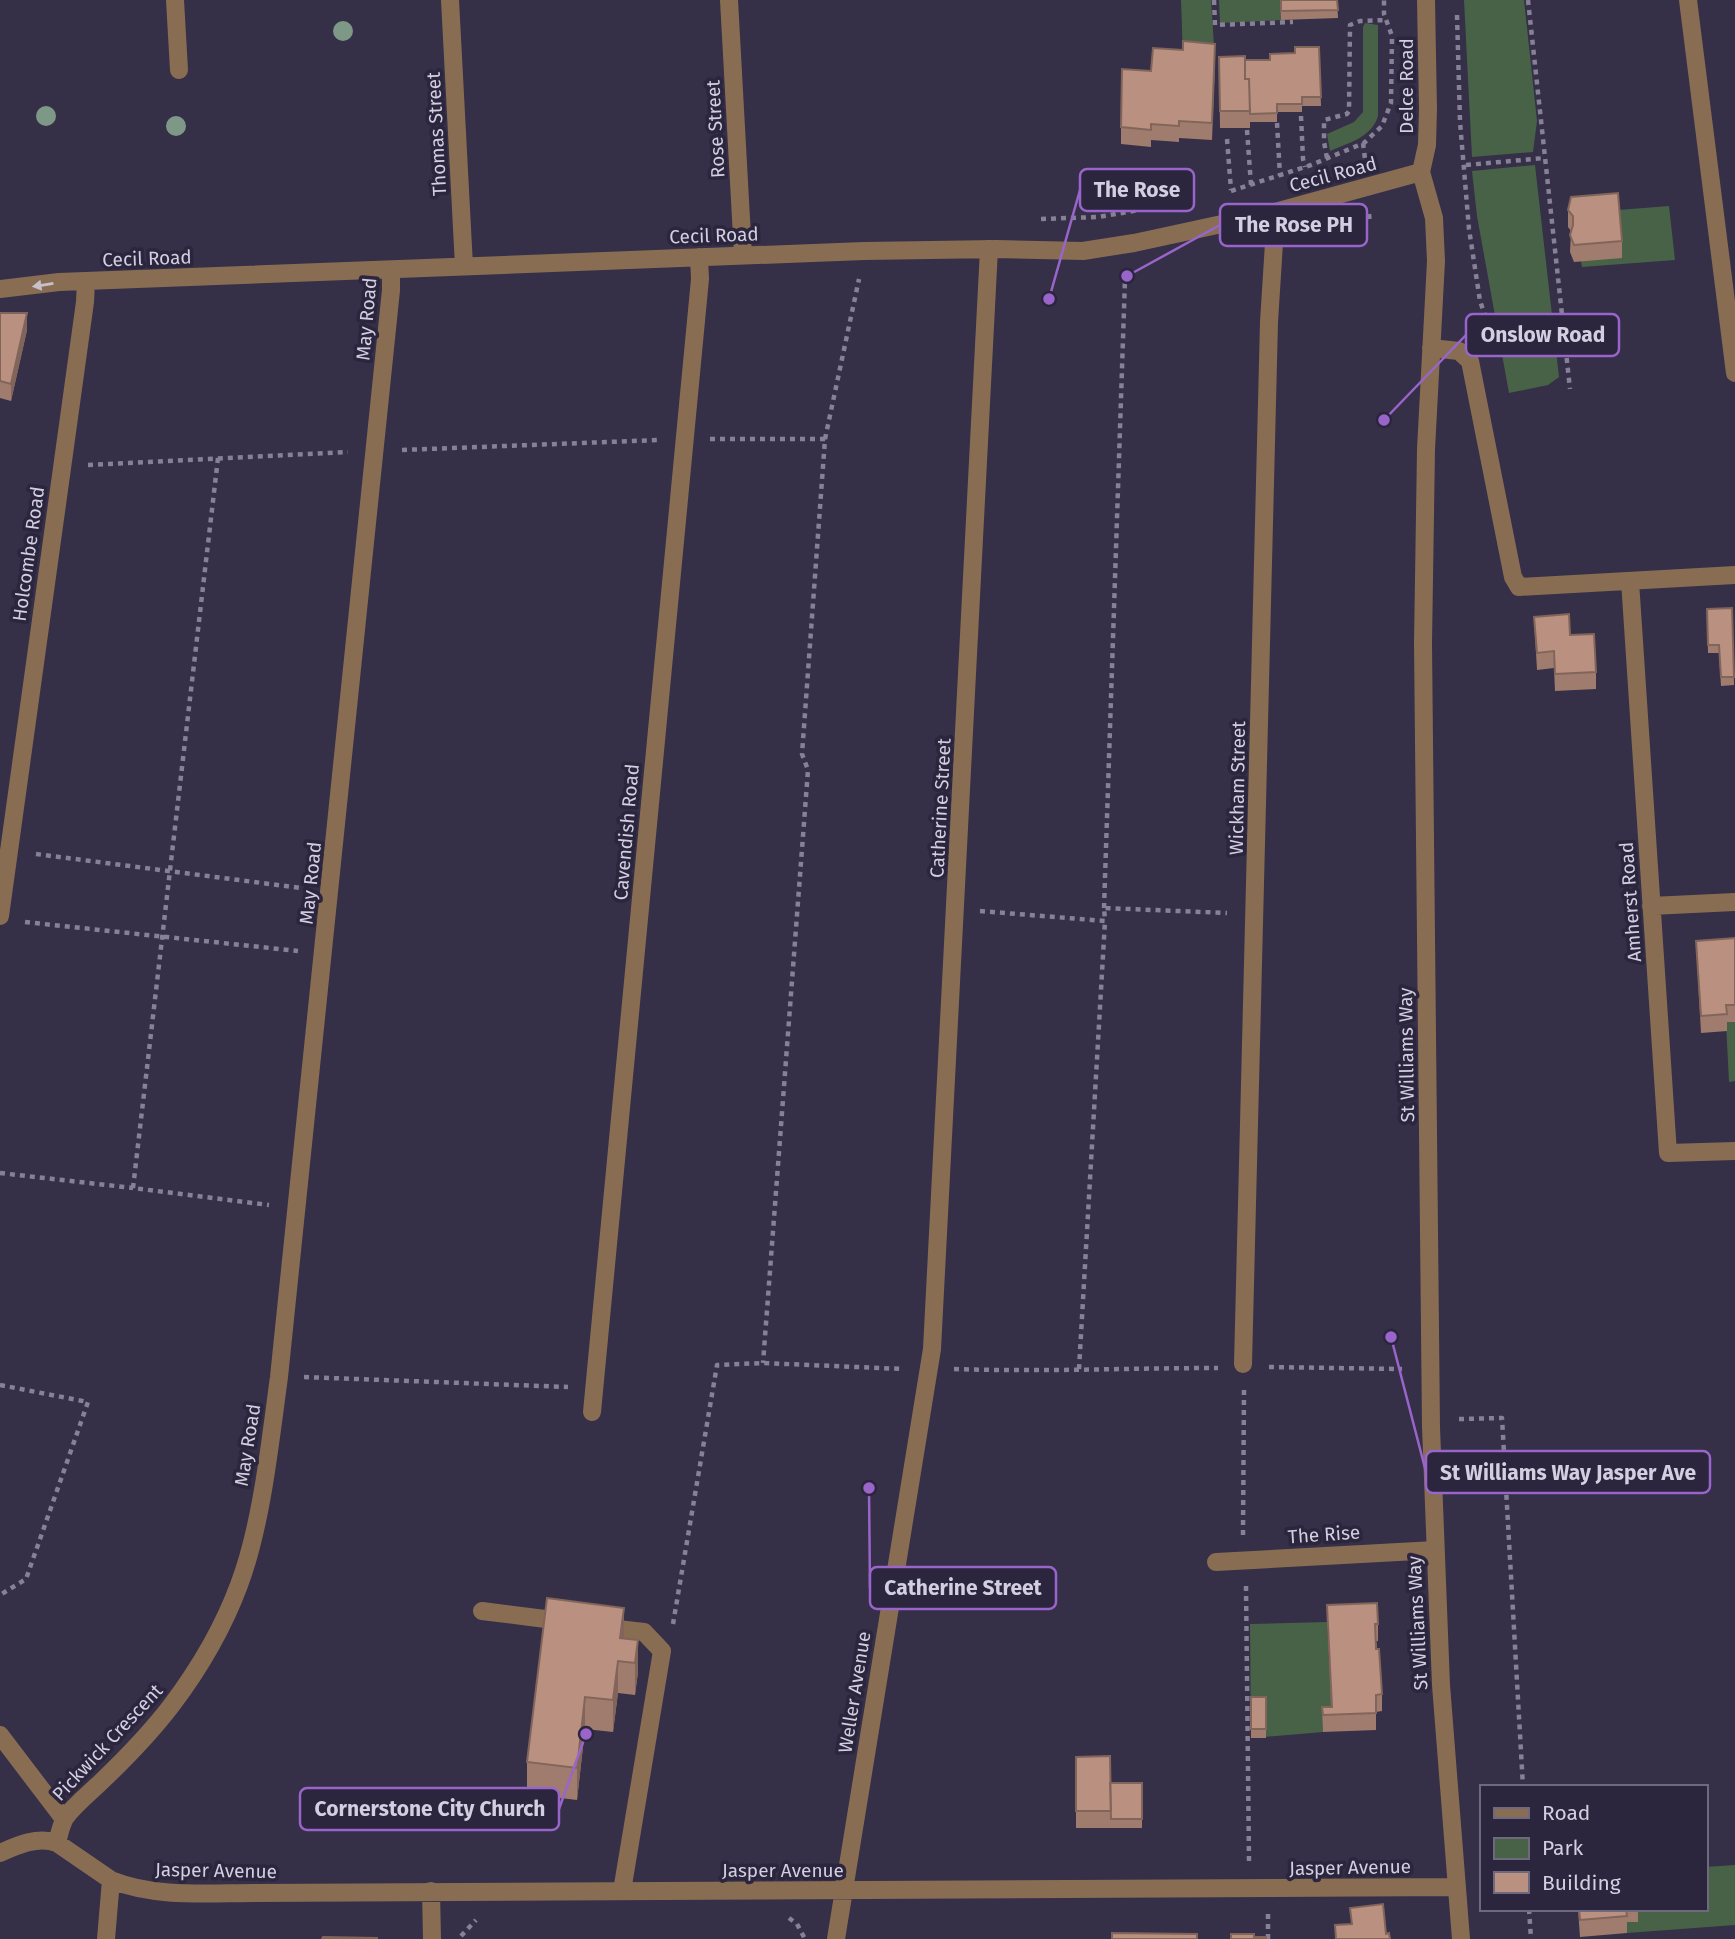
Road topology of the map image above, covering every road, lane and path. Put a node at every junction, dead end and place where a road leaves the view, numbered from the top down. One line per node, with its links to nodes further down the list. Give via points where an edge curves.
1 (175, 0): 12 (street)
2 (450, 0): 31 (street, Thomas Street)
3 (729, 0): 29 (street, Rose Street)
4 (1214, 0): 11 (path, via 1215,25)
5 (1384, 0): 10 (path)
6 (1426, 0): 21 (street, Delce Road, via 1427,145)
7 (1528, 0): 18 (path)
8 (1688, 0): 38 (street)
9 (1457, 12): 19 (path)
10 (1387, 20): 17 (path, via 1392,36 1391,103 1386,118 1364,143); 17 (path, via 1350,25 1349,111 1324,120)
11 (1293, 22)
12 (179, 70)
13 (1301, 116): 20 (path)
14 (1277, 123): 22 (path)
15 (1247, 130): 23 (path)
16 (1227, 139): 23 (path, via 1228,192)
17 (1327, 158): 20 (path)
18 (1545, 158): 19 (path); 39 (path)
19 (1465, 165): 37 (path, via 1474,266)
20 (1305, 167): 22 (path)
21 (1421, 172): 25 (street, Cecil Road); 36 (street, St Williams Way, via 1435,228)
22 (1280, 176): 23 (path)
23 (1251, 185)
24 (1164, 205): 26 (path, via 1098,217)
25 (1268, 214): 27 (street, Cecil Road, via 1095,250); 68 (street, Wickham Street, via 1274,243)
26 (1034, 220)
27 (989, 249): 28 (street, Cecil Road); 65 (street, Catherine Street)
28 (865, 251): 29 (street, Cecil Road); 41 (path)
29 (743, 255): 30 (street, Cecil Road)
30 (699, 257): 31 (street, Cecil Road); 40 (street, Cavendish Road)
31 (464, 266): 32 (street, Cecil Road)
32 (391, 270): 34 (street, Cecil Road); 42 (street, May Road)
33 (1125, 279): 52 (path)
34 (86, 281): 35 (street, Cecil Road, one-way to 35); 44 (street, Holcombe Road)
35 (0, 289)
36 (1431, 348): 46 (street, via 1459,351 1470,361 1518,587); 73 (street, St Williams Way, via 1423,643)
37 (1497, 355)
38 (1735, 373)
39 (1570, 389)
40 (684, 439): 41 (path); 42 (path); 71 (street, Cavendish Road)
41 (825, 439): 63 (path, via 802,754 808,770)
42 (375, 451): 43 (path); 49 (street, May Road)
43 (218, 458): 44 (path); 48 (path)
44 (62, 466): 47 (street, Holcombe Road)
45 (1735, 575): 46 (street)
46 (1630, 581): 51 (street, Amherst Road)
47 (8, 851): 48 (path); 55 (street, Holcombe Road)
48 (168, 871): 49 (path); 57 (path)
49 (330, 892): 58 (street, May Road)
50 (1735, 902): 51 (street)
51 (1651, 906): 59 (street, Amherst Road, via 1668,1153)
52 (1104, 908): 54 (path); 56 (path)
53 (978, 911): 56 (path)
54 (1228, 913)
55 (7, 918): 57 (path)
56 (1105, 921): 66 (path)
57 (161, 938): 58 (path); 61 (path)
58 (323, 953): 62 (street, May Road)
59 (1735, 1151)
60 (0, 1173): 61 (path)
61 (134, 1188): 62 (path)
62 (296, 1209): 69 (street, May Road)
63 (763, 1363): 65 (path); 81 (path, via 717,1365)
64 (1268, 1367): 67 (path)
65 (929, 1369): 66 (path); 92 (street, Weller Avenue)
66 (1079, 1369): 68 (path)
67 (1402, 1369)
68 (1239, 1371): 75 (path)
69 (279, 1377): 71 (path); 74 (street, May Road)
70 (0, 1385): 79 (path, via 88,1402 26,1579)
71 (594, 1388): 72 (street, Cavendish Road)
72 (592, 1412)
73 (1431, 1419): 76 (street, St Williams Way); 83 (path, via 1502,1418)
74 (260, 1500): 84 (street, Pickwick Crescent, via 240,1584 201,1664 141,1741)
75 (1243, 1535)
76 (1435, 1550): 77 (street, The Rise); 88 (street, St Williams Way)
77 (1216, 1562)
78 (1246, 1585): 89 (path)
79 (0, 1595)
80 (482, 1611): 91 (street, via 644,1632 662,1651)
81 (672, 1629)
82 (0, 1735): 84 (street)
83 (1522, 1785)
84 (64, 1819): 85 (street, Pickwick Crescent)
85 (57, 1843): 86 (street, via 33,1841); 87 (street, Jasper Avenue)
86 (0, 1853)
87 (111, 1880): 90 (street, Jasper Avenue, via 173,1892); 94 (street)
88 (1456, 1887): 89 (street, Jasper Avenue); 97 (street, St Williams Way)
89 (1249, 1889): 92 (street, Jasper Avenue)
90 (431, 1891): 91 (street, Jasper Avenue); 95 (street)
91 (622, 1891): 92 (street, Jasper Avenue)
92 (843, 1892): 96 (street, Weller Avenue)
93 (1530, 1911): 98 (path)
94 (106, 1939)
95 (432, 1939)
96 (836, 1939)
97 (1461, 1939)
98 (1531, 1939)

